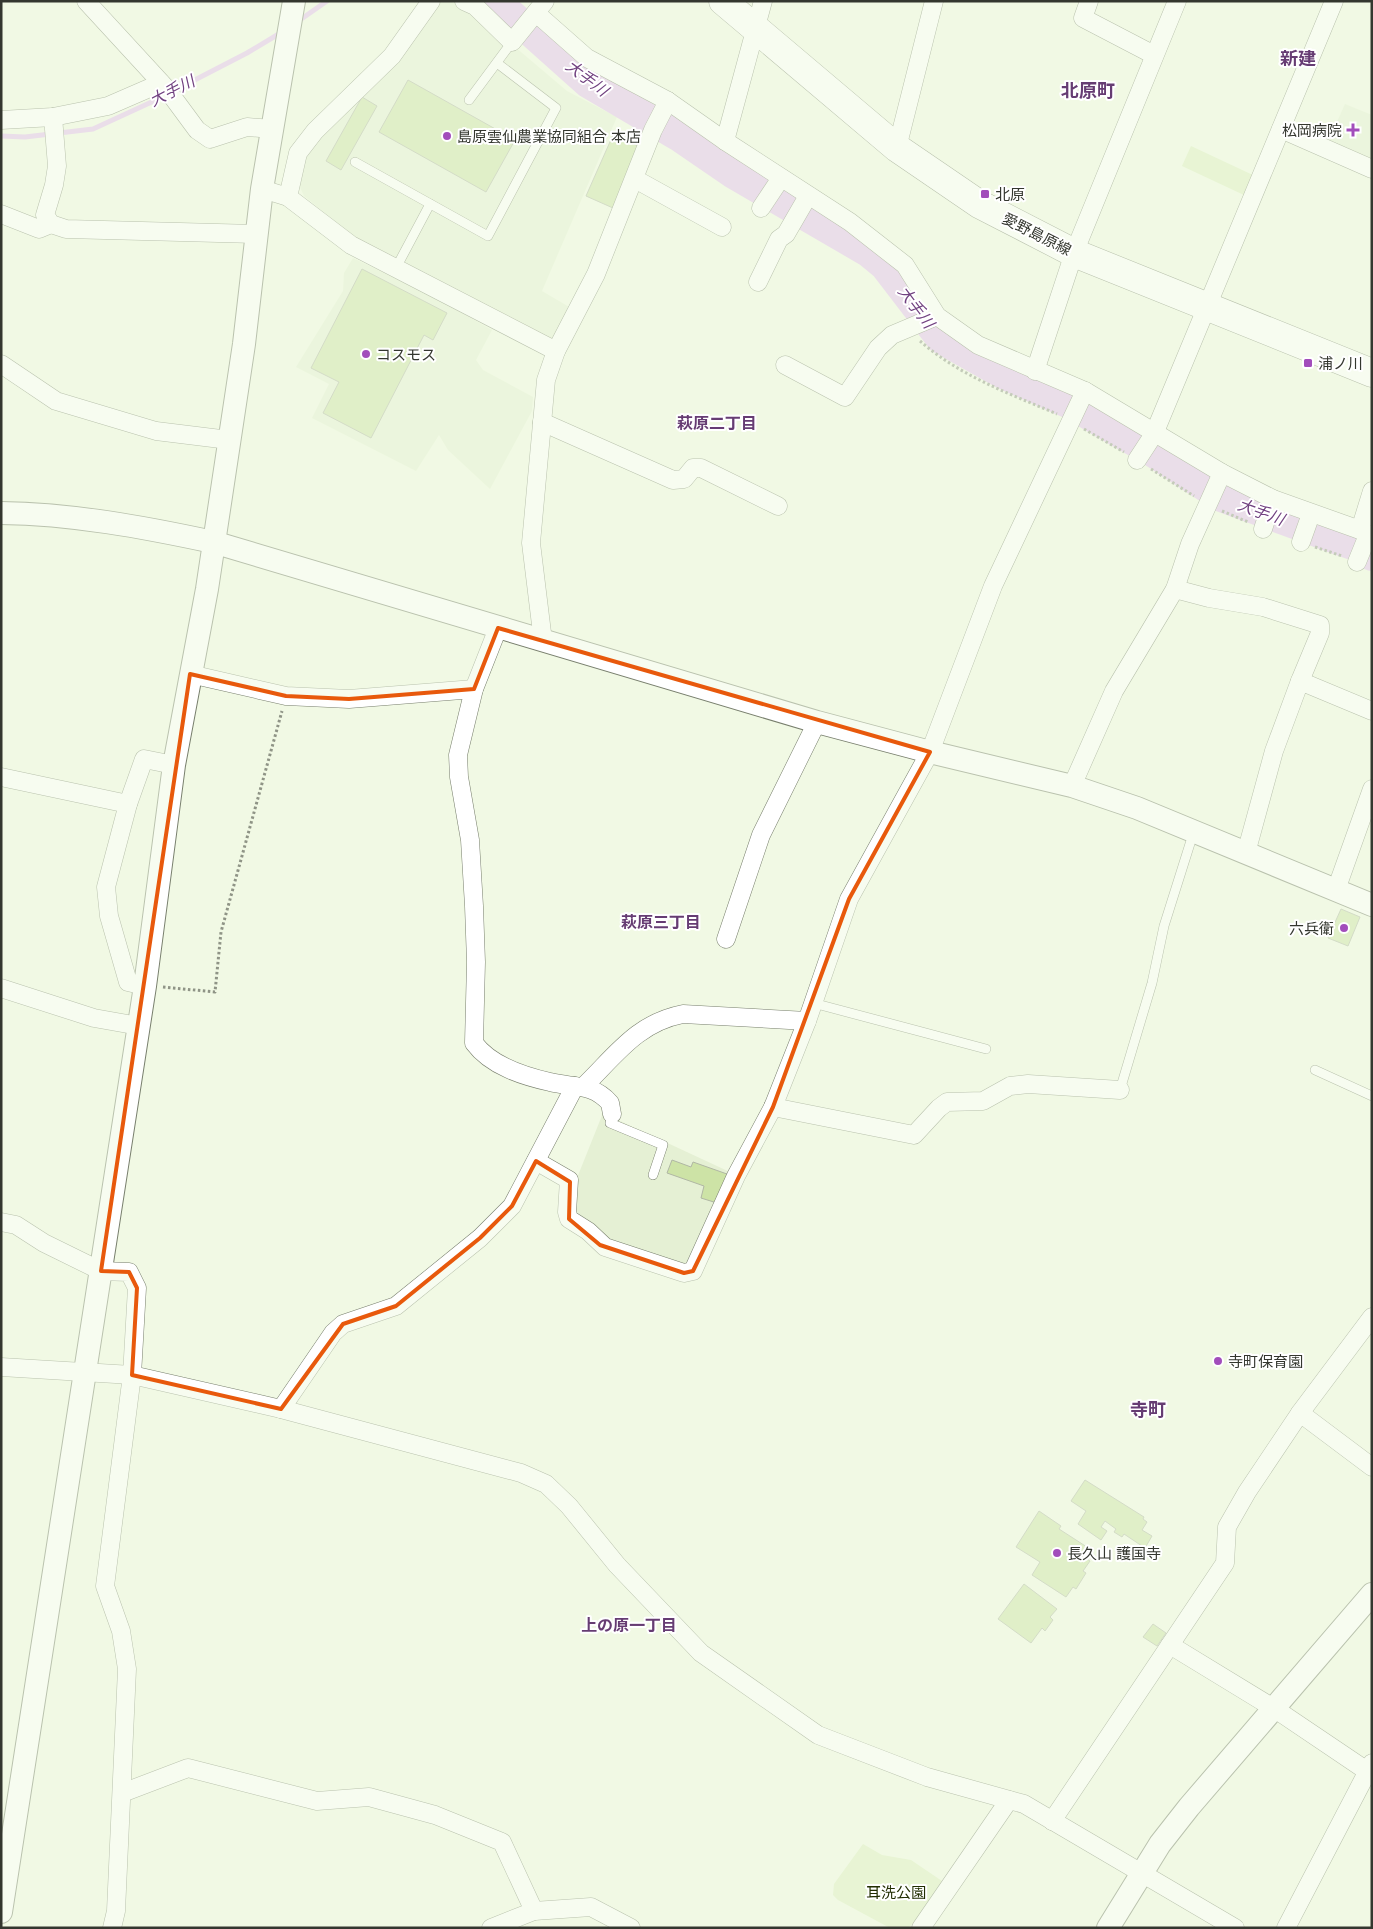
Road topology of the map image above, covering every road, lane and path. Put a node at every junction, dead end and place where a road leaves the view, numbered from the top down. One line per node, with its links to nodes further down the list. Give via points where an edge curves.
1 (86, 1): 16 (street)
2 (294, 1): 22 (street)
3 (431, 1): 30 (street, via 392,56 315,131 298,153)
4 (464, 1): 13 (street, via 475,6)
5 (723, 1): 12 (main road, 愛野島原線)
6 (763, 1): 12 (street)
7 (934, 1): 24 (street)
8 (1089, 1): 14 (street, via 1083,18)
9 (1177, 1): 14 (street)
10 (1334, 1): 21 (street)
11 (538, 11): 13 (street); 18 (street, via 587,58)
12 (756, 30): 23 (street); 24 (main road, 愛野島原線)
13 (515, 39): 15 (lane)
14 (1154, 55): 38 (street)
15 (497, 62): 17 (lane); 32 (lane, via 556,108 488,236)
16 (164, 86): 20 (street); 22 (street, via 197,130 210,139 247,127)
17 (469, 100)
18 (667, 104): 23 (street); 27 (street)
19 (1, 120): 20 (street)
20 (54, 129): 35 (street, via 57,166 45,215)
21 (1281, 129): 26 (street); 41 (street)
22 (272, 130): 29 (street)
23 (724, 141): 28 (street)
24 (897, 148): 38 (main road, 愛野島原線, via 979,204)
25 (355, 162): 32 (lane)
26 (1372, 169)
27 (635, 179): 36 (street); 43 (street, via 596,274)
28 (778, 181): 31 (street); 33 (street)
29 (262, 189): 30 (street); 37 (street)
30 (288, 197): 39 (street, via 351,245)
31 (806, 199): 40 (street, via 786,234 779,239); 42 (street, via 850,222 905,265)
32 (430, 204): 39 (lane)
33 (763, 206)
34 (1, 214): 35 (street, via 39,229)
35 (51, 224): 37 (street, via 66,229)
36 (722, 227)
37 (258, 234): 51 (street)
38 (1074, 253): 41 (main road, 愛野島原線); 46 (street)
39 (396, 268): 43 (street)
40 (758, 282)
41 (1207, 306): 47 (main road, 愛野島原線); 50 (street)
42 (935, 317): 45 (street, via 892,335 878,348 845,397); 46 (street, via 978,345)
43 (556, 351): 49 (street, via 546,380)
44 (1, 364): 51 (street, via 56,401 156,431)
45 (785, 365)
46 (1035, 372): 48 (street)
47 (1372, 373)
48 (1084, 394): 50 (street); 74 (street, via 993,586)
49 (542, 422): 57 (street, via 673,480 684,479 693,468 702,468); 67 (street, via 531,543)
50 (1152, 437): 52 (street); 53 (street)
51 (229, 440): 63 (street)
52 (1138, 459)
53 (1220, 476): 55 (street); 56 (street)
54 (1372, 491): 61 (street)
55 (1273, 502): 59 (street); 60 (street)
56 (1208, 503): 60 (path); 65 (street)
57 (778, 506)
58 (1, 513): 63 (street, via 81,518)
59 (1311, 516): 61 (street); 62 (street)
60 (1264, 527)
61 (1367, 535): 64 (street)
62 (1302, 540): 64 (path)
63 (213, 542): 66 (street); 68 (street)
64 (1358, 560)
65 (1175, 589): 69 (street, via 1263,607 1320,625 1320,633); 77 (street, via 1114,691)
66 (498, 628): 67 (street); 70 (street)
67 (543, 641): 73 (street)
68 (190, 674): 71 (street); 75 (street)
69 (1300, 681): 72 (street); 81 (street, via 1274,751)
70 (474, 689): 71 (street, via 349,699); 92 (street, via 458,755 458,777 470,840 474,906 474,1043 486,1056 504,1067 549,1082)
71 (286, 696): 85 (path, via 221,932 215,992)
72 (1372, 711)
73 (818, 722): 74 (street); 84 (street, via 761,835)
74 (930, 752): 77 (street); 87 (street, via 849,899)
75 (174, 765): 79 (street, via 144,759); 85 (street)
76 (1, 777): 79 (street)
77 (1072, 786): 80 (street)
78 (1372, 789): 82 (street)
79 (128, 804): 85 (street, via 109,871 106,898 108,916 128,982)
80 (1194, 830): 81 (street); 93 (lane, via 1164,926 1152,983)
81 (1246, 853): 82 (street)
82 (1336, 890): 83 (street)
83 (1372, 905)
84 (726, 939)
85 (145, 986): 89 (street)
86 (1, 988): 89 (street, via 94,1018)
87 (813, 1003): 88 (street); 90 (lane)
88 (807, 1021): 92 (street, via 683,1014 666,1018 639,1032); 95 (street)
89 (139, 1026): 100 (street)
90 (986, 1050)
91 (1315, 1070): 94 (lane)
92 (580, 1086): 96 (street, via 604,1097 610,1103); 97 (street)
93 (1120, 1090): 95 (street, via 1028,1084 1010,1086 983,1101 947,1102 914,1135)
94 (1372, 1096)
95 (773, 1107): 97 (street, via 736,1176 695,1267 687,1273 600,1245 588,1231 569,1219 569,1180)
96 (612, 1114): 98 (lane, via 610,1123 663,1145)
97 (536, 1160): 105 (street, via 512,1206 480,1238 396,1306 343,1324 333,1333)
98 (654, 1175)
99 (1, 1222): 100 (street, via 16,1225 44,1244)
100 (101, 1271): 103 (street); 104 (street, via 129,1272 137,1288)
101 (1372, 1317): 106 (street)
102 (1, 1368): 103 (street)
103 (85, 1372): 104 (street); 117 (street)
104 (132, 1375): 105 (street); 112 (street, via 105,1586 121,1631 127,1669)
105 (281, 1409): 113 (street, via 521,1472 546,1484 701,1653 818,1735 927,1777)
106 (1300, 1413): 107 (street); 109 (street, via 1227,1527 1225,1563)
107 (1372, 1467)
108 (1372, 1594): 110 (street)
109 (1170, 1645): 110 (street); 114 (street)
110 (1275, 1709): 111 (street); 115 (street, via 1189,1807)
111 (1369, 1767): 124 (street)
112 (122, 1793): 116 (street, via 188,1768 317,1801 369,1797 435,1815 502,1842); 118 (street, via 116,1911)
113 (1009, 1800): 114 (street, via 1024,1804); 121 (street)
114 (1052, 1821): 115 (street)
115 (1141, 1874): 122 (street); 123 (street)
116 (534, 1911): 119 (street); 120 (street, via 591,1907)
117 (1, 1912)
118 (112, 1928)
119 (491, 1928)
120 (631, 1928)
121 (921, 1928)
122 (1108, 1928)
123 (1235, 1928)
124 (1286, 1928)

